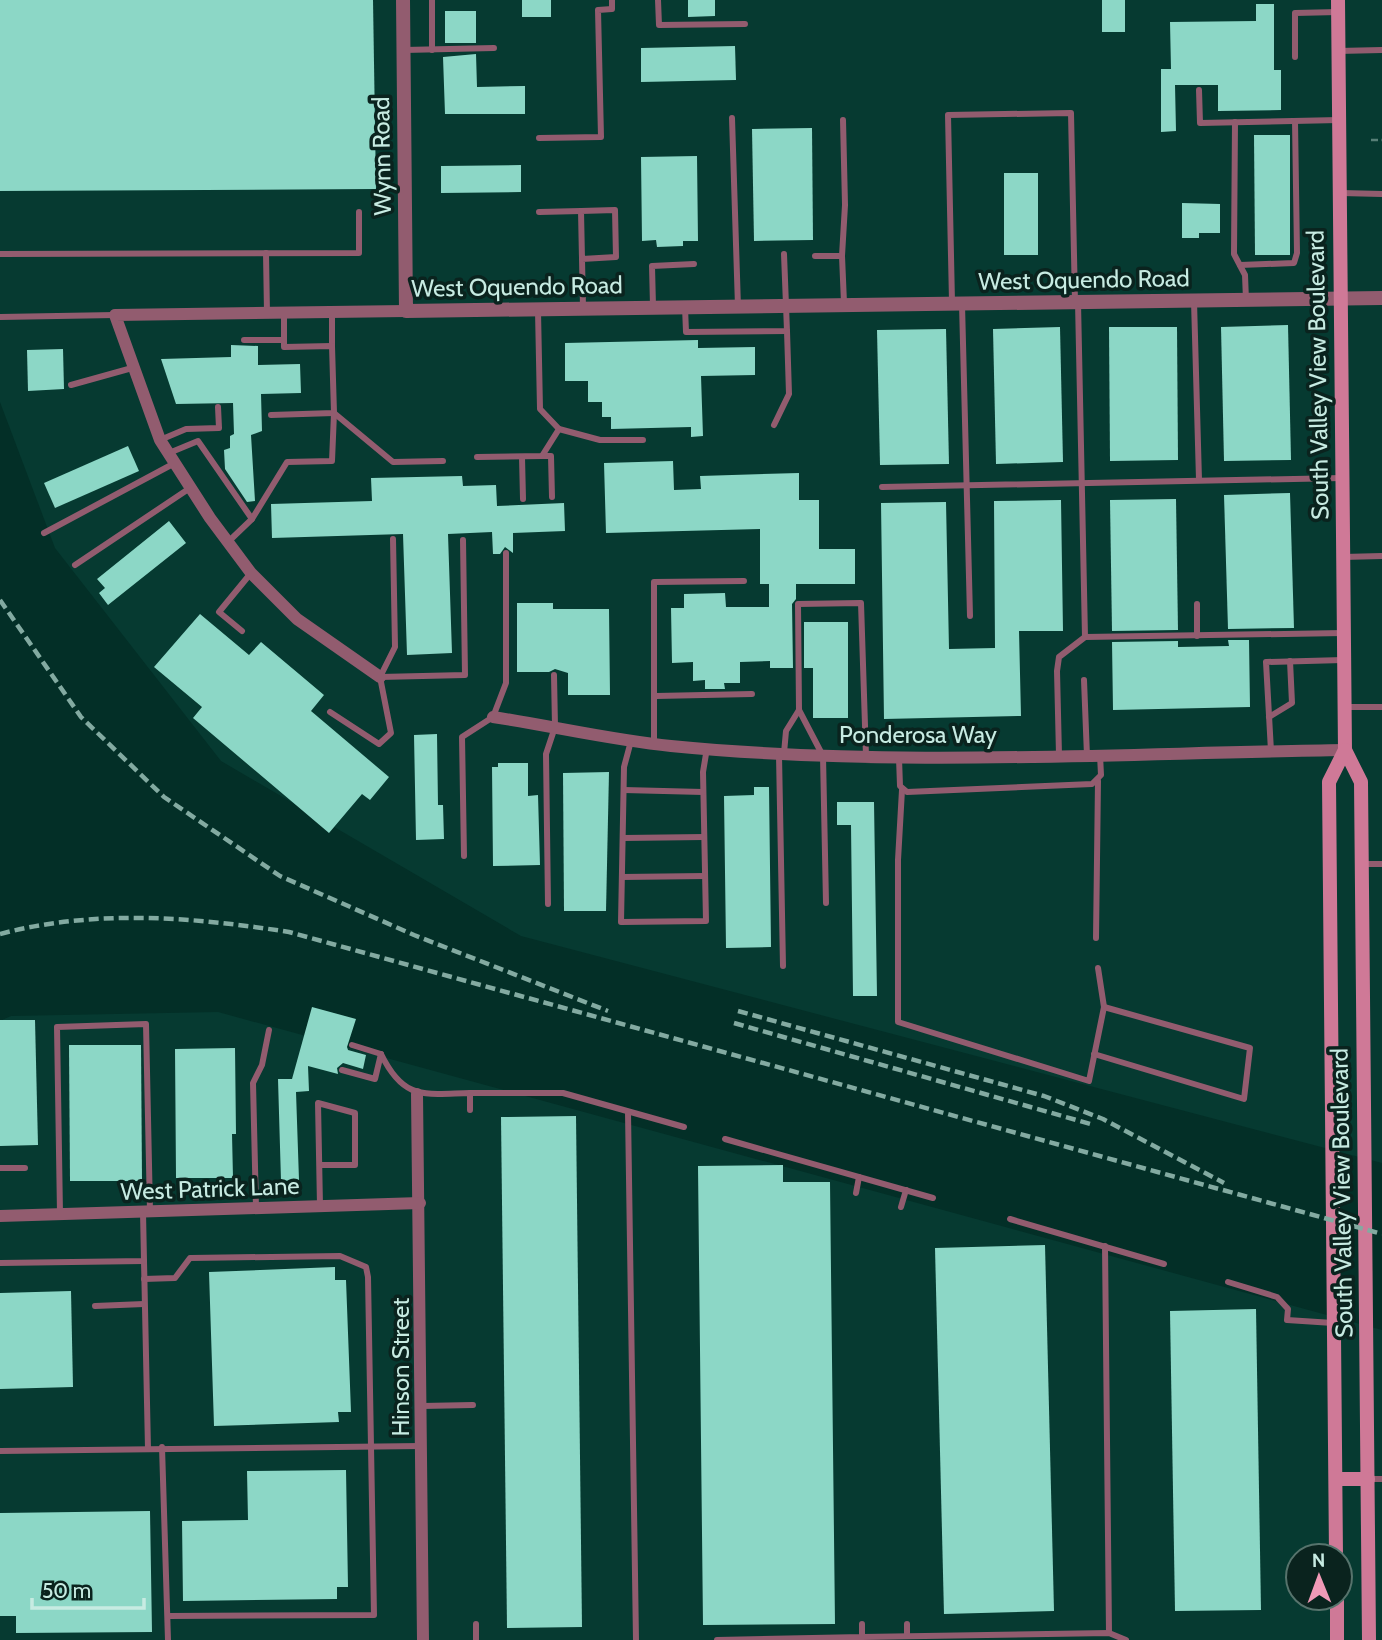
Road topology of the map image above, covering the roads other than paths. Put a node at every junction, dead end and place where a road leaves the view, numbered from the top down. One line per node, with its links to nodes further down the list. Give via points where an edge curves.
1 (403, 0): 8 (street, Wynn Road)
2 (432, 0): 9 (lane)
3 (612, 0): 19 (lane, via 612,9 598,10 601,137)
4 (658, 0): 6 (lane, via 659,25)
5 (1338, 6): 11 (main road, South Valley View Boulevard); 12 (lane, via 1295,13)
6 (745, 24)
7 (494, 48): 9 (lane)
8 (404, 50): 9 (lane); 46 (street, Wynn Road)
9 (432, 50)
10 (1382, 50): 11 (lane)
11 (1338, 51): 16 (main road, South Valley View Boulevard)
12 (1295, 57)
13 (1199, 90): 18 (lane, via 1200,123)
14 (732, 118): 42 (lane)
15 (843, 120): 29 (lane)
16 (1339, 120): 17 (lane); 20 (main road, South Valley View Boulevard)
17 (1295, 121): 18 (lane); 32 (lane, via 1294,263)
18 (1235, 122): 32 (lane, via 1234,254)
19 (539, 138)
20 (1339, 193): 21 (lane); 33 (main road, South Valley View Boulevard)
21 (1382, 194)
22 (581, 211): 24 (lane); 30 (lane); 30 (lane, via 615,210 616,257)
23 (359, 212): 25 (lane, via 359,253)
24 (539, 212)
25 (266, 253): 26 (lane); 48 (lane)
26 (0, 254)
27 (784, 254): 40 (lane)
28 (816, 256): 29 (lane)
29 (842, 256): 39 (lane)
30 (582, 258): 45 (lane)
31 (694, 264): 43 (lane, via 652,266)
32 (1240, 265): 35 (lane)
33 (1340, 298): 34 (street, West Oquendo Road); 35 (street, West Oquendo Road); 70 (main road, South Valley View Boulevard)
34 (1382, 298)
35 (1246, 300): 36 (street, West Oquendo Road)
36 (1194, 301): 37 (street, West Oquendo Road); 71 (lane)
37 (1077, 302): 38 (street, West Oquendo Road); 38 (lane, via 1071,113 948,115); 72 (lane)
38 (957, 304): 39 (street, West Oquendo Road); 73 (lane)
39 (845, 305): 40 (street, West Oquendo Road)
40 (787, 306): 42 (street, West Oquendo Road); 52 (lane)
41 (685, 307): 42 (street, West Oquendo Road); 43 (street, West Oquendo Road); 52 (lane, via 686,332)
42 (738, 307)
43 (653, 308): 45 (street, West Oquendo Road)
44 (538, 309): 45 (street, West Oquendo Road); 46 (street, West Oquendo Road); 62 (lane, via 540,408)
45 (583, 309)
46 (406, 311): 47 (street, West Oquendo Road)
47 (332, 312): 49 (street, West Oquendo Road); 55 (lane)
48 (267, 313): 49 (street, West Oquendo Road); 50 (street, West Oquendo Road)
49 (284, 313): 54 (lane)
50 (115, 315): 51 (lane); 56 (street)
51 (0, 317)
52 (787, 331): 61 (lane, via 789,394)
53 (244, 340): 54 (lane)
54 (284, 340): 55 (lane, via 284,347)
55 (331, 346): 59 (lane)
56 (132, 368): 57 (lane); 63 (street)
57 (71, 385)
58 (218, 407): 63 (lane, via 219,428 186,429)
59 (334, 413): 60 (lane); 69 (lane, via 393,462); 78 (lane, via 332,461 287,462)
60 (271, 415)
61 (774, 425)
62 (559, 429): 64 (lane, via 600,440); 65 (lane)
63 (160, 440): 68 (street)
64 (643, 440)
65 (542, 456): 67 (lane); 76 (lane, via 551,456)
66 (477, 457): 67 (lane)
67 (522, 457): 77 (lane)
68 (170, 459): 74 (street); 78 (lane, via 198,441); 79 (lane)
69 (443, 461)
70 (1342, 478): 71 (lane); 85 (main road, South Valley View Boulevard)
71 (1199, 480): 72 (lane)
72 (1082, 482): 73 (lane); 94 (lane)
73 (966, 485): 75 (lane); 90 (lane)
74 (190, 488): 82 (street); 86 (lane)
75 (882, 488)
76 (552, 498)
77 (523, 499)
78 (252, 519): 82 (lane)
79 (44, 533)
80 (393, 539): 98 (lane, via 395,647)
81 (463, 540): 98 (lane, via 465,675)
82 (228, 542): 87 (street)
83 (506, 553): 106 (lane, via 506,683)
84 (1382, 556): 85 (lane)
85 (1343, 557): 92 (main road, South Valley View Boulevard)
86 (75, 565)
87 (251, 573): 91 (lane, via 219,612); 98 (street, via 297,619)
88 (744, 582): 101 (lane, via 654,582)
89 (1196, 604): 93 (lane)
90 (970, 616)
91 (242, 631)
92 (1344, 633): 93 (lane); 95 (main road, South Valley View Boulevard)
93 (1197, 636): 94 (lane)
94 (1085, 637): 115 (lane, via 1059,657)
95 (1344, 660): 96 (lane); 103 (main road, South Valley View Boulevard)
96 (1290, 661): 107 (lane, via 1292,703); 107 (lane, via 1266,662)
97 (554, 675): 108 (lane)
98 (380, 677): 105 (lane, via 391,733 379,744)
99 (1084, 680): 116 (lane)
100 (752, 694): 101 (lane)
101 (656, 696): 110 (lane)
102 (1382, 706): 103 (lane)
103 (1345, 707): 112 (main road, South Valley View Boulevard)
104 (799, 710): 114 (lane, via 786,730); 117 (lane); 118 (lane, via 798,604 861,603)
105 (330, 712)
106 (492, 717): 108 (street, Ponderosa Way); 126 (lane, via 462,737)
107 (1269, 717): 113 (lane)
108 (555, 727): 109 (street, Ponderosa Way); 132 (lane, via 546,754)
109 (631, 739): 110 (street, Ponderosa Way); 121 (lane)
110 (654, 743): 111 (street, Ponderosa Way)
111 (707, 748): 114 (street, Ponderosa Way); 123 (lane)
112 (1345, 750): 113 (street, Ponderosa Way); 127 (main road, South Valley View Boulevard, via 1361,782); 171 (main road, South Valley View Boulevard, via 1329,782)
113 (1271, 751): 116 (street, Ponderosa Way)
114 (782, 753): 117 (street, Ponderosa Way); 134 (lane)
115 (1059, 755): 116 (street, Ponderosa Way); 119 (street, Ponderosa Way)
116 (1094, 755): 120 (lane)
117 (823, 756): 118 (street, Ponderosa Way); 131 (lane)
118 (866, 756): 119 (street, Ponderosa Way)
119 (899, 756): 122 (lane)
120 (1098, 781): 122 (lane); 133 (lane)
121 (624, 790): 123 (lane); 125 (lane)
122 (902, 790): 139 (lane, via 898,1022 1089,1081)
123 (703, 792): 124 (lane)
124 (704, 837): 125 (lane); 129 (lane)
125 (623, 838): 130 (lane)
126 (464, 856)
127 (1362, 864): 128 (lane); 180 (main road, South Valley View Boulevard)
128 (1382, 864)
129 (705, 876): 130 (lane); 130 (lane, via 706,921 621,922)
130 (622, 877)
131 (825, 903)
132 (548, 904)
133 (1096, 938)
134 (783, 966)
135 (1098, 968): 136 (lane)
136 (1104, 1007): 139 (lane); 139 (lane, via 1251,1048 1244,1099)
137 (269, 1030): 158 (lane, via 253,1083)
138 (352, 1045): 140 (lane)
139 (1094, 1054)
140 (381, 1055): 141 (lane, via 376,1079); 143 (lane, via 391,1075)
141 (342, 1069)
142 (470, 1093): 143 (lane); 144 (lane); 145 (lane, via 563,1093)
143 (417, 1094): 155 (street, Hinson Street)
144 (470, 1110)
145 (628, 1112): 146 (lane); 193 (lane)
146 (684, 1127)
147 (725, 1139): 151 (lane)
148 (320, 1165): 148 (lane, via 318,1103 355,1113 355,1165); 156 (lane)
149 (0, 1168): 150 (lane)
150 (25, 1168)
151 (859, 1177): 152 (lane); 153 (lane)
152 (906, 1190): 154 (lane); 157 (lane)
153 (856, 1193)
154 (933, 1198)
155 (421, 1203): 156 (street, West Patrick Lane); 173 (street, Hinson Street)
156 (320, 1206): 158 (street, West Patrick Lane)
157 (901, 1207)
158 (256, 1208): 159 (street, West Patrick Lane)
159 (147, 1212): 160 (street, West Patrick Lane); 160 (lane, via 146,1024 57,1027); 164 (lane)
160 (60, 1214): 161 (street, West Patrick Lane)
161 (0, 1216)
162 (1010, 1219): 163 (lane)
163 (1105, 1246): 166 (lane); 187 (lane)
164 (144, 1261): 165 (lane); 167 (lane)
165 (0, 1263)
166 (1164, 1264)
167 (144, 1279): 169 (lane); 176 (lane, via 175,1278 190,1258 340,1256 366,1267)
168 (1228, 1282): 171 (lane, via 1277,1297 1288,1309 1287,1320)
169 (145, 1304): 170 (lane); 177 (lane)
170 (96, 1306)
171 (1334, 1323): 179 (main road, South Valley View Boulevard)
172 (473, 1405): 173 (lane)
173 (422, 1406): 174 (street, Hinson Street)
174 (422, 1446): 176 (lane); 191 (street, Hinson Street)
175 (162, 1447): 176 (lane); 177 (lane); 183 (lane)
176 (372, 1447): 183 (lane, via 374,1615)
177 (148, 1449): 178 (lane)
178 (0, 1451)
179 (1336, 1479): 180 (main road); 181 (main road, South Valley View Boulevard)
180 (1375, 1479): 197 (main road, South Valley View Boulevard)
181 (1336, 1542)
182 (1336, 1612): 196 (main road)
183 (168, 1616): 190 (lane)
184 (476, 1624): 192 (lane)
185 (862, 1624): 188 (lane)
186 (907, 1624): 189 (lane)
187 (1109, 1633): 189 (lane); 195 (lane)
188 (862, 1636): 189 (lane); 194 (lane)
189 (907, 1636)
190 (168, 1640)
191 (423, 1640)
192 (476, 1640)
193 (636, 1640)
194 (717, 1640)
195 (1126, 1640)
196 (1337, 1640)
197 (1369, 1640)

